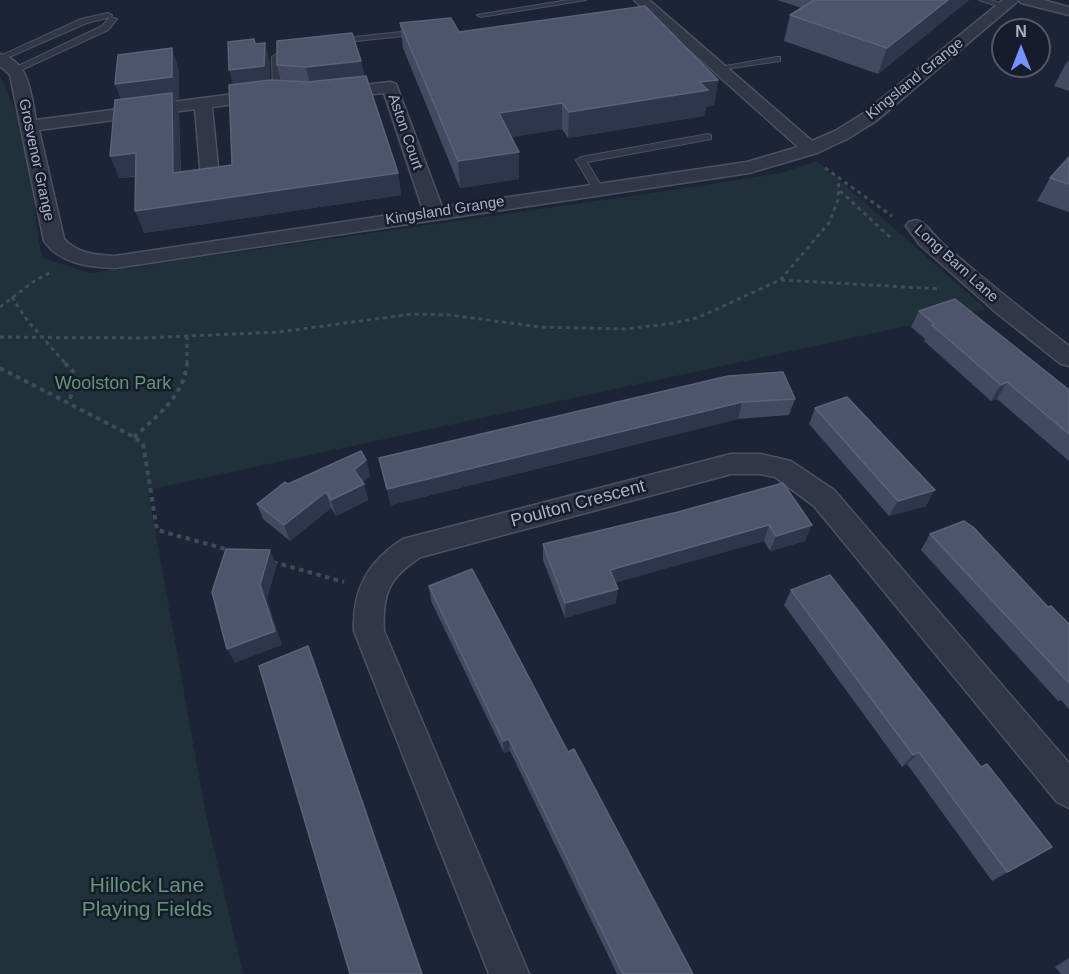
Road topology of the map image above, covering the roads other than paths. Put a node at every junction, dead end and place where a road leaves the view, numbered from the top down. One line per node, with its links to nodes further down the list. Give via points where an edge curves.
1 (582, 0): 7 (lane)
2 (641, 0): 13 (street)
3 (983, 0): 5 (lane)
4 (1026, 0): 6 (street)
5 (1008, 3): 19 (street, Kingsland Grange, via 870,117)
6 (1069, 11)
7 (481, 15)
8 (424, 31): 9 (lane)
9 (323, 42)
10 (300, 45): 14 (lane, via 276,57)
11 (777, 59): 13 (lane)
12 (5, 63): 12 (lane, via 105,28 111,17 84,21); 17 (street, Grosvenor Grange, via 18,75)
13 (718, 68): 19 (street)
14 (282, 94): 16 (street)
15 (322, 95): 22 (street, Aston Court, via 390,87)
16 (203, 104): 17 (street); 20 (street)
17 (29, 126): 24 (street, Grosvenor Grange, via 54,241)
18 (708, 137): 21 (lane, via 581,160)
19 (811, 148): 21 (street, Kingsland Grange, via 749,167)
20 (210, 178)
21 (598, 189): 22 (street, Kingsland Grange)
22 (434, 213): 24 (street, Kingsland Grange, via 145,259 115,262)
23 (916, 226): 25 (street, Long Barn Lane, via 927,241 1001,305)
24 (77, 258)
25 (1069, 358)
26 (1069, 790): 27 (street, Poulton Crescent, via 824,498 782,468 731,464 413,547 395,557 372,590 367,612 369,631)
27 (509, 974)

